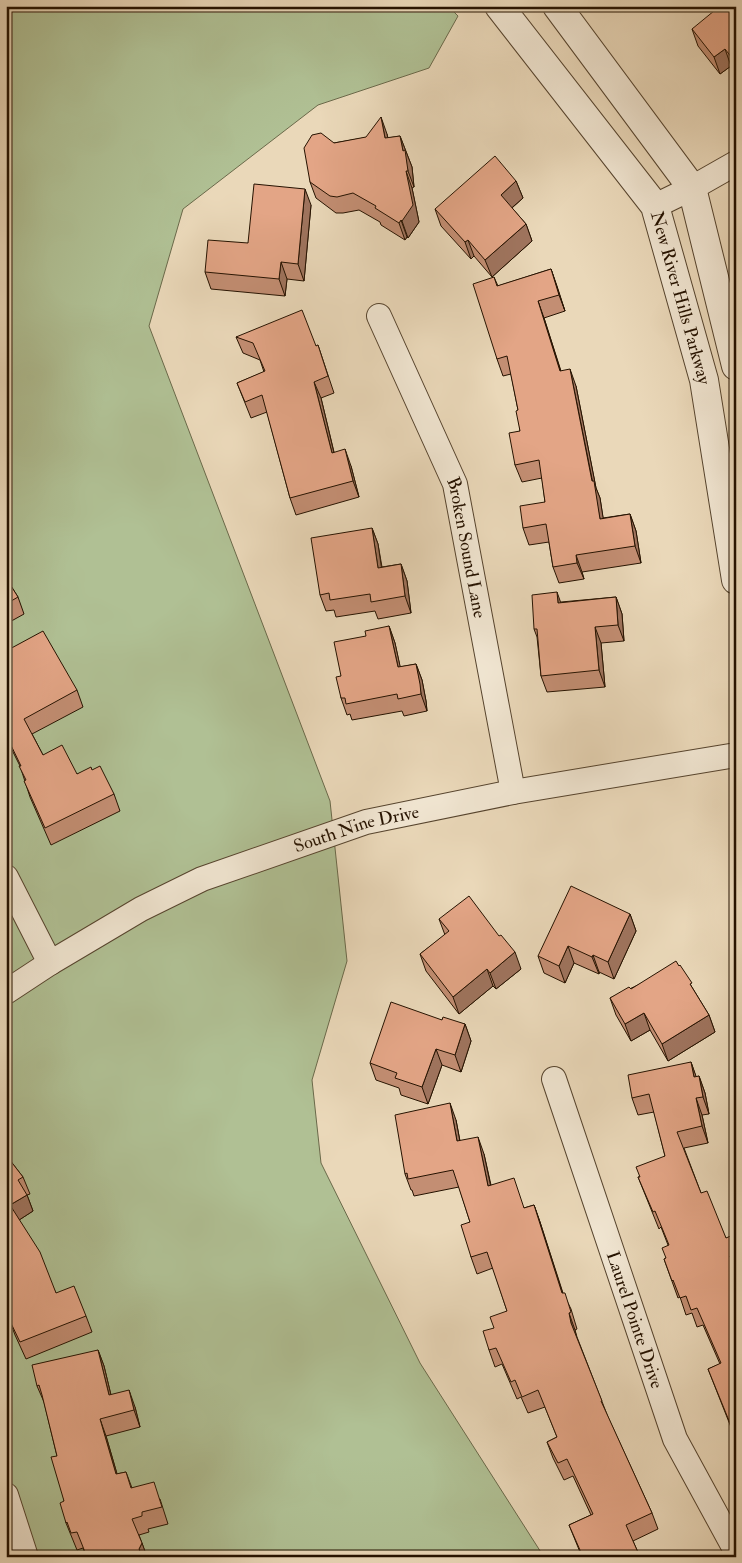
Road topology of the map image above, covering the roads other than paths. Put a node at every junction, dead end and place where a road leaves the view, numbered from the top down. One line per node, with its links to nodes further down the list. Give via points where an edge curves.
1 (499, 6): 5 (street, New River Hills Parkway)
2 (556, 6): 4 (street, New River Hills Parkway)
3 (736, 163): 4 (street)
4 (692, 188): 5 (street); 7 (street, New River Hills Parkway)
5 (655, 206): 8 (street, New River Hills Parkway, via 704,380)
6 (379, 316): 10 (street, Broken Sound Lane, via 454,484)
7 (736, 366)
8 (736, 580)
9 (736, 755): 10 (street, South Nine Drive)
10 (513, 792): 12 (street, South Nine Drive, via 366,822 202,879 141,909)
11 (6, 877): 12 (street)
12 (50, 963): 13 (street, South Nine Drive)
13 (6, 992)
14 (554, 1079): 16 (street, Laurel Pointe Drive, via 675,1439)
15 (6, 1495): 17 (street)
16 (736, 1551)
17 (26, 1557)

